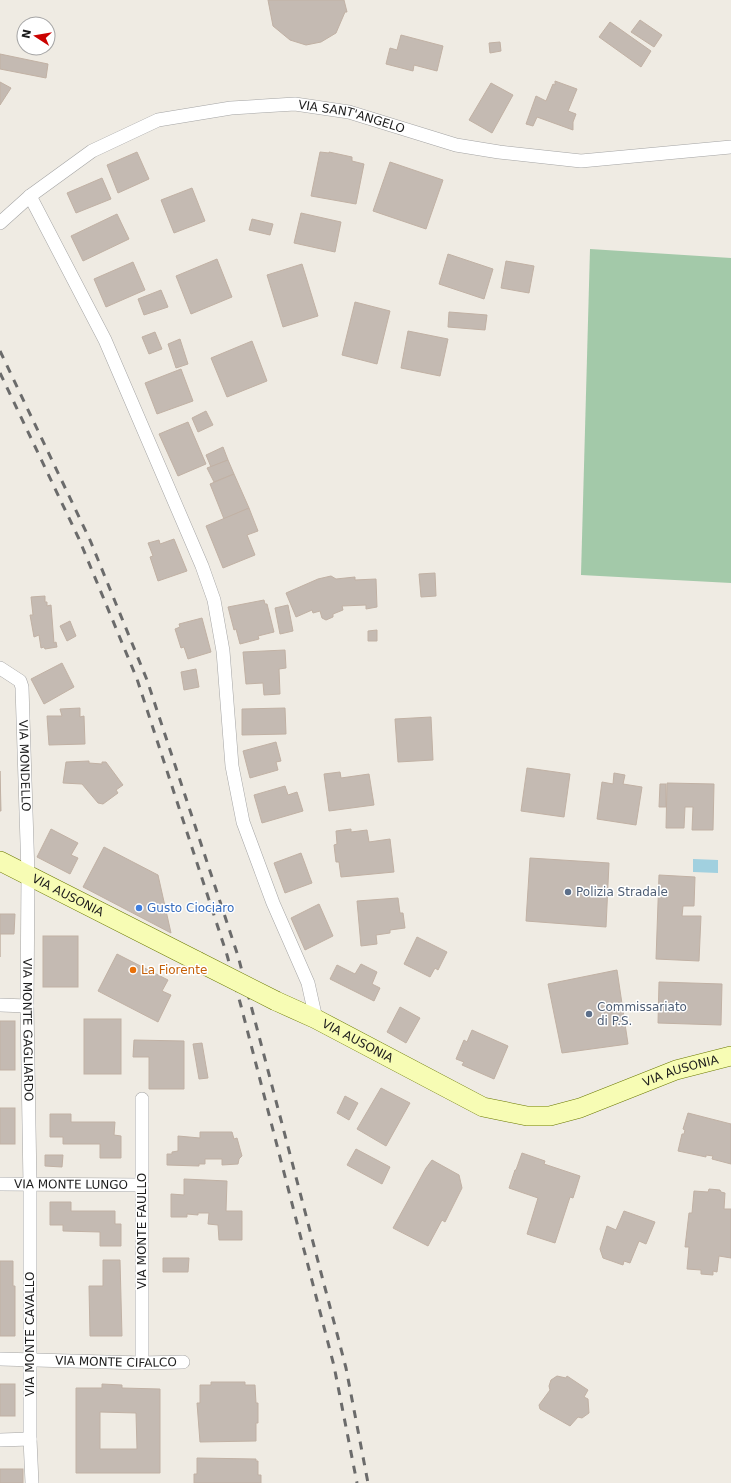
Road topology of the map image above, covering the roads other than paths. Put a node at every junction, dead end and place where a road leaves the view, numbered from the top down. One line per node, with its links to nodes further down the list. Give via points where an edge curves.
1 (731, 147): 2 (street, VIA SANT'ANGELO, via 582,161 456,145 341,111 295,104 230,108 158,120 92,150)
2 (30, 196): 3 (street, VIA SANT'ANGELO); 9 (street, via 105,340 202,566 214,600 223,651 232,766 243,822 273,903 308,983)
3 (0, 223)
4 (0, 668): 6 (street, VIA MONDELLO, via 20,681 22,687)
5 (0, 861): 6 (street, VIA AUSONIA)
6 (28, 874): 8 (street, VIA MONTE GAGLIARDO); 9 (street, VIA AUSONIA, bridge)
7 (0, 1005): 8 (street)
8 (27, 1006): 13 (street, VIA MONTE GAGLIARDO)
9 (316, 1019): 10 (street, VIA AUSONIA, via 483,1107 527,1116 550,1116 580,1108 676,1070)
10 (731, 1056)
11 (142, 1098): 14 (street, VIA MONTE FAULLO)
12 (0, 1184): 13 (street, VIA MONTE LUNGO)
13 (30, 1185): 14 (street, VIA MONTE LUNGO); 16 (street, VIA MONTE CAVALLO)
14 (142, 1185): 18 (street, VIA MONTE FAULLO)
15 (0, 1359): 16 (street, VIA MONTE CIFALCO)
16 (31, 1360): 18 (street, VIA MONTE CIFALCO); 20 (street, VIA MONTE CAVALLO)
17 (183, 1362): 18 (street, VIA MONTE CIFALCO)
18 (142, 1363)
19 (0, 1440): 20 (street)
20 (30, 1440): 21 (street, VIA MONTE CAVALLO)
21 (32, 1483)

